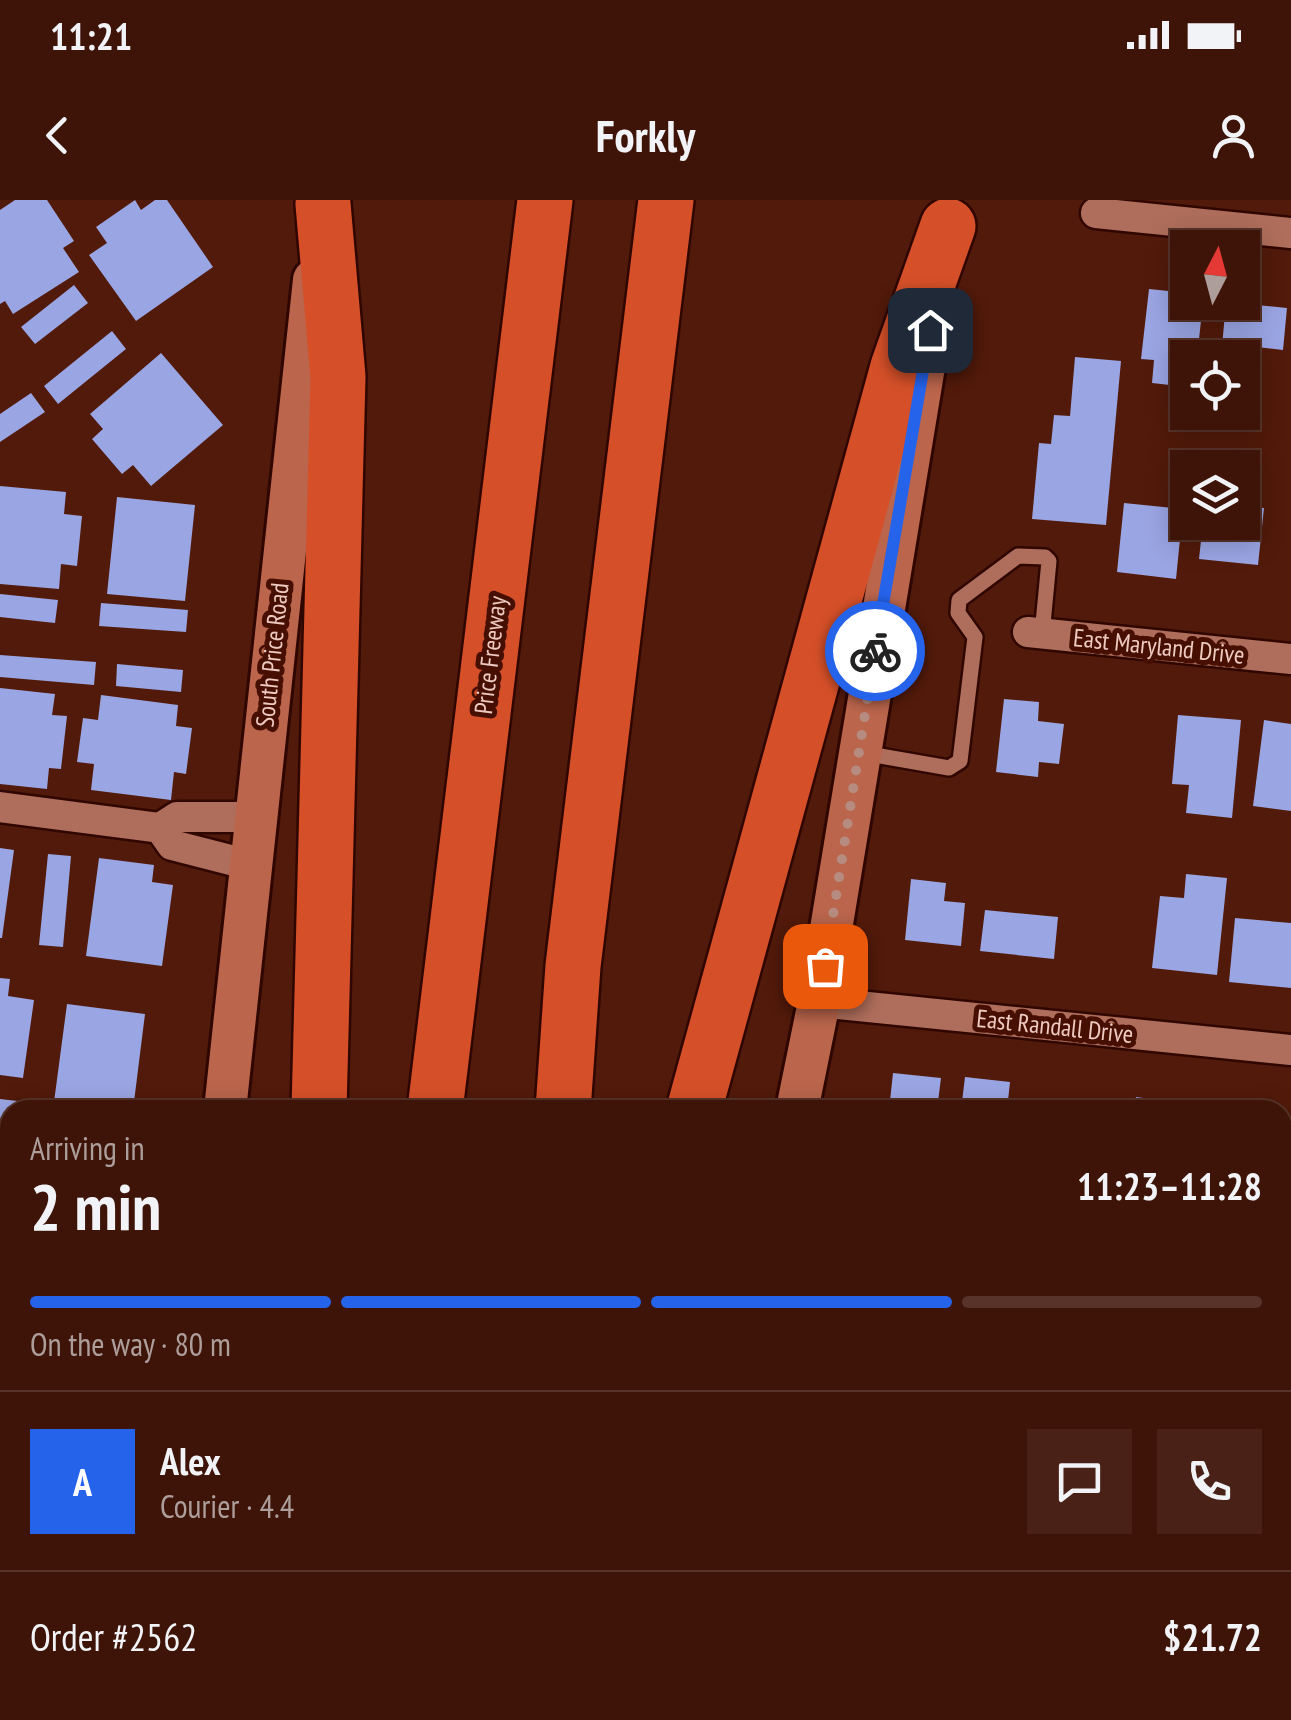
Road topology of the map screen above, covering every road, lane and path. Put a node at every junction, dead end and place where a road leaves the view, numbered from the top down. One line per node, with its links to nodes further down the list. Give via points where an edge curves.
1 (545, 200): 18 (highway, Price Freeway)
2 (666, 200): 19 (highway, via 573,966)
3 (323, 202): 11 (main road, South Price Road); 17 (highway, via 338,377)
4 (951, 213): 9 (main road); 20 (highway, via 898,367)
5 (1096, 213): 6 (street)
6 (1291, 233)
7 (1035, 633): 8 (street, East Maryland Drive); 9 (lane, via 1049,561 1018,556 957,606 975,637 960,761 949,768)
8 (1291, 659)
9 (859, 752): 14 (main road)
10 (0, 807): 12 (street)
11 (255, 818): 12 (street, via 177,817); 13 (main road, South Price Road)
12 (160, 828): 13 (street, via 172,845)
13 (250, 865): 16 (main road, South Price Road)
14 (819, 1002): 15 (street, East Randall Drive); 21 (main road)
15 (1291, 1050)
16 (227, 1100)
17 (320, 1100)
18 (436, 1100)
19 (564, 1100)
20 (697, 1100)
21 (800, 1100)

